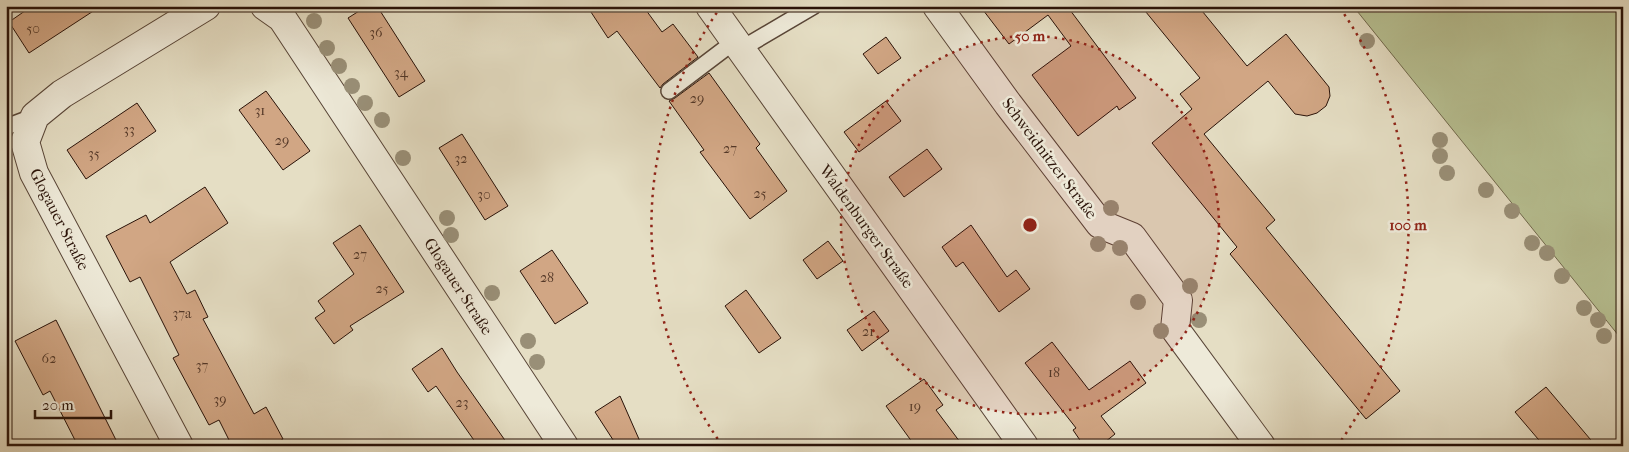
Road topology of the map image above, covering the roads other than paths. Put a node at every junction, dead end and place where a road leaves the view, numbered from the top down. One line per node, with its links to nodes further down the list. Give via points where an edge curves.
1 (206, 6): 8 (street, Glogauer Straße, via 62,94)
2 (266, 6): 11 (street, Glogauer Straße, via 282,18)
3 (710, 6): 6 (street, Waldenburger Straße)
4 (814, 6): 6 (lane)
5 (937, 6): 13 (street, Schweidnitzer Straße, via 1100,224 1132,237 1178,300 1175,329)
6 (738, 45): 7 (lane); 12 (street, Waldenburger Straße)
7 (669, 92)
8 (35, 116): 9 (lane); 10 (street, Glogauer Straße, via 25,142 34,173)
9 (6, 127)
10 (178, 446)
11 (564, 446)
12 (1024, 446)
13 (1261, 446)

